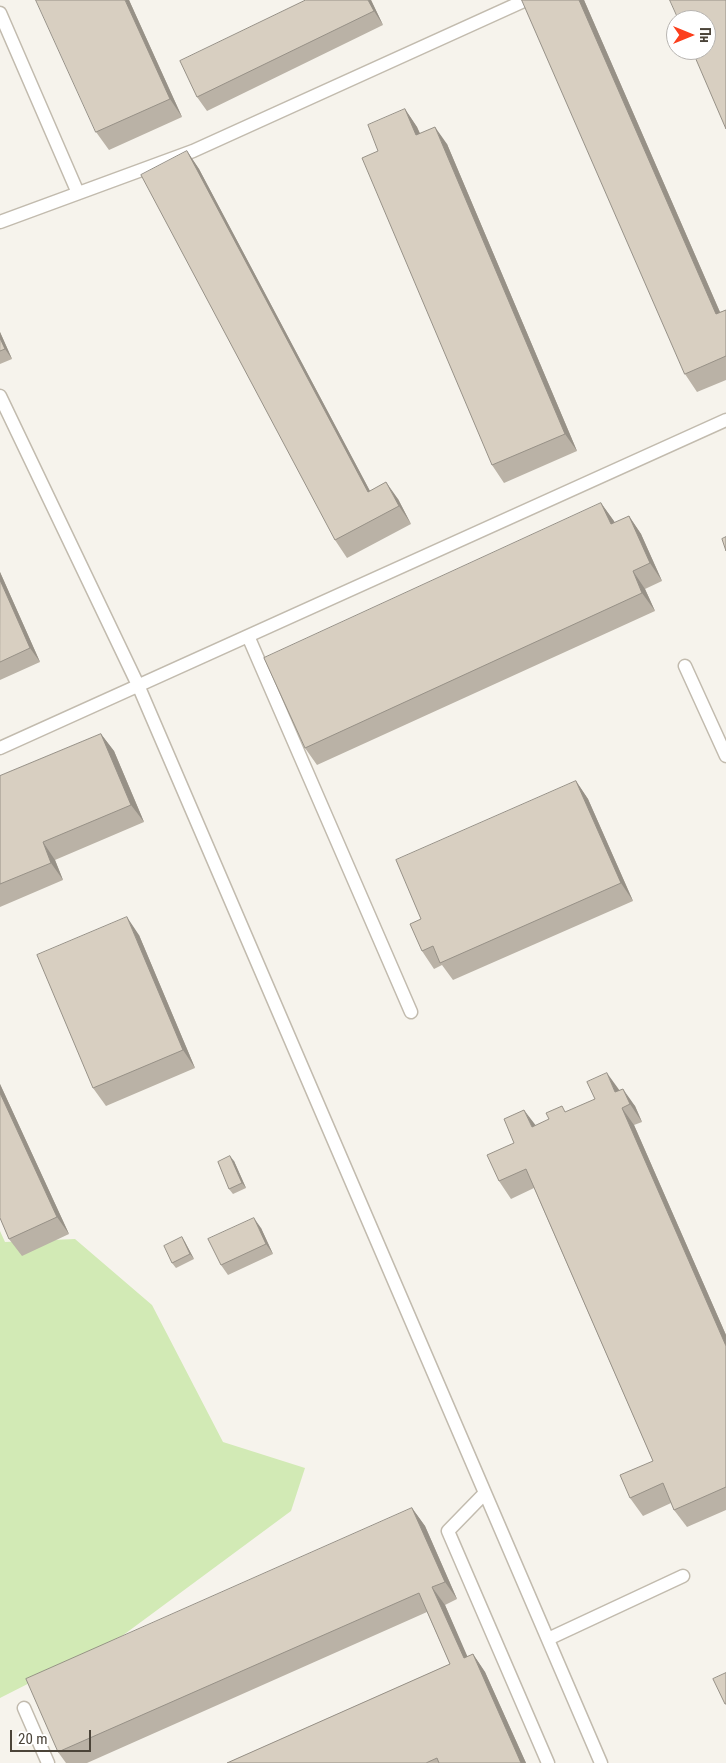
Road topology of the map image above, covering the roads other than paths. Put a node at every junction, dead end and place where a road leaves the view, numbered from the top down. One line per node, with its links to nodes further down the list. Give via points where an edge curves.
1 (526, 0): 3 (lane, via 193,151)
2 (0, 13): 3 (lane)
3 (78, 194): 4 (lane)
4 (0, 222)
5 (0, 396): 9 (lane)
6 (726, 420): 7 (lane)
7 (248, 636): 9 (lane); 12 (lane)
8 (685, 666): 11 (lane)
9 (138, 685): 10 (lane); 13 (lane)
10 (0, 748)
11 (726, 756)
12 (411, 1012)
13 (484, 1493): 15 (lane); 18 (lane, via 448,1531)
14 (683, 1576): 15 (lane)
15 (548, 1639): 19 (lane)
16 (24, 1708): 17 (lane)
17 (48, 1763)
18 (548, 1763)
19 (600, 1763)

